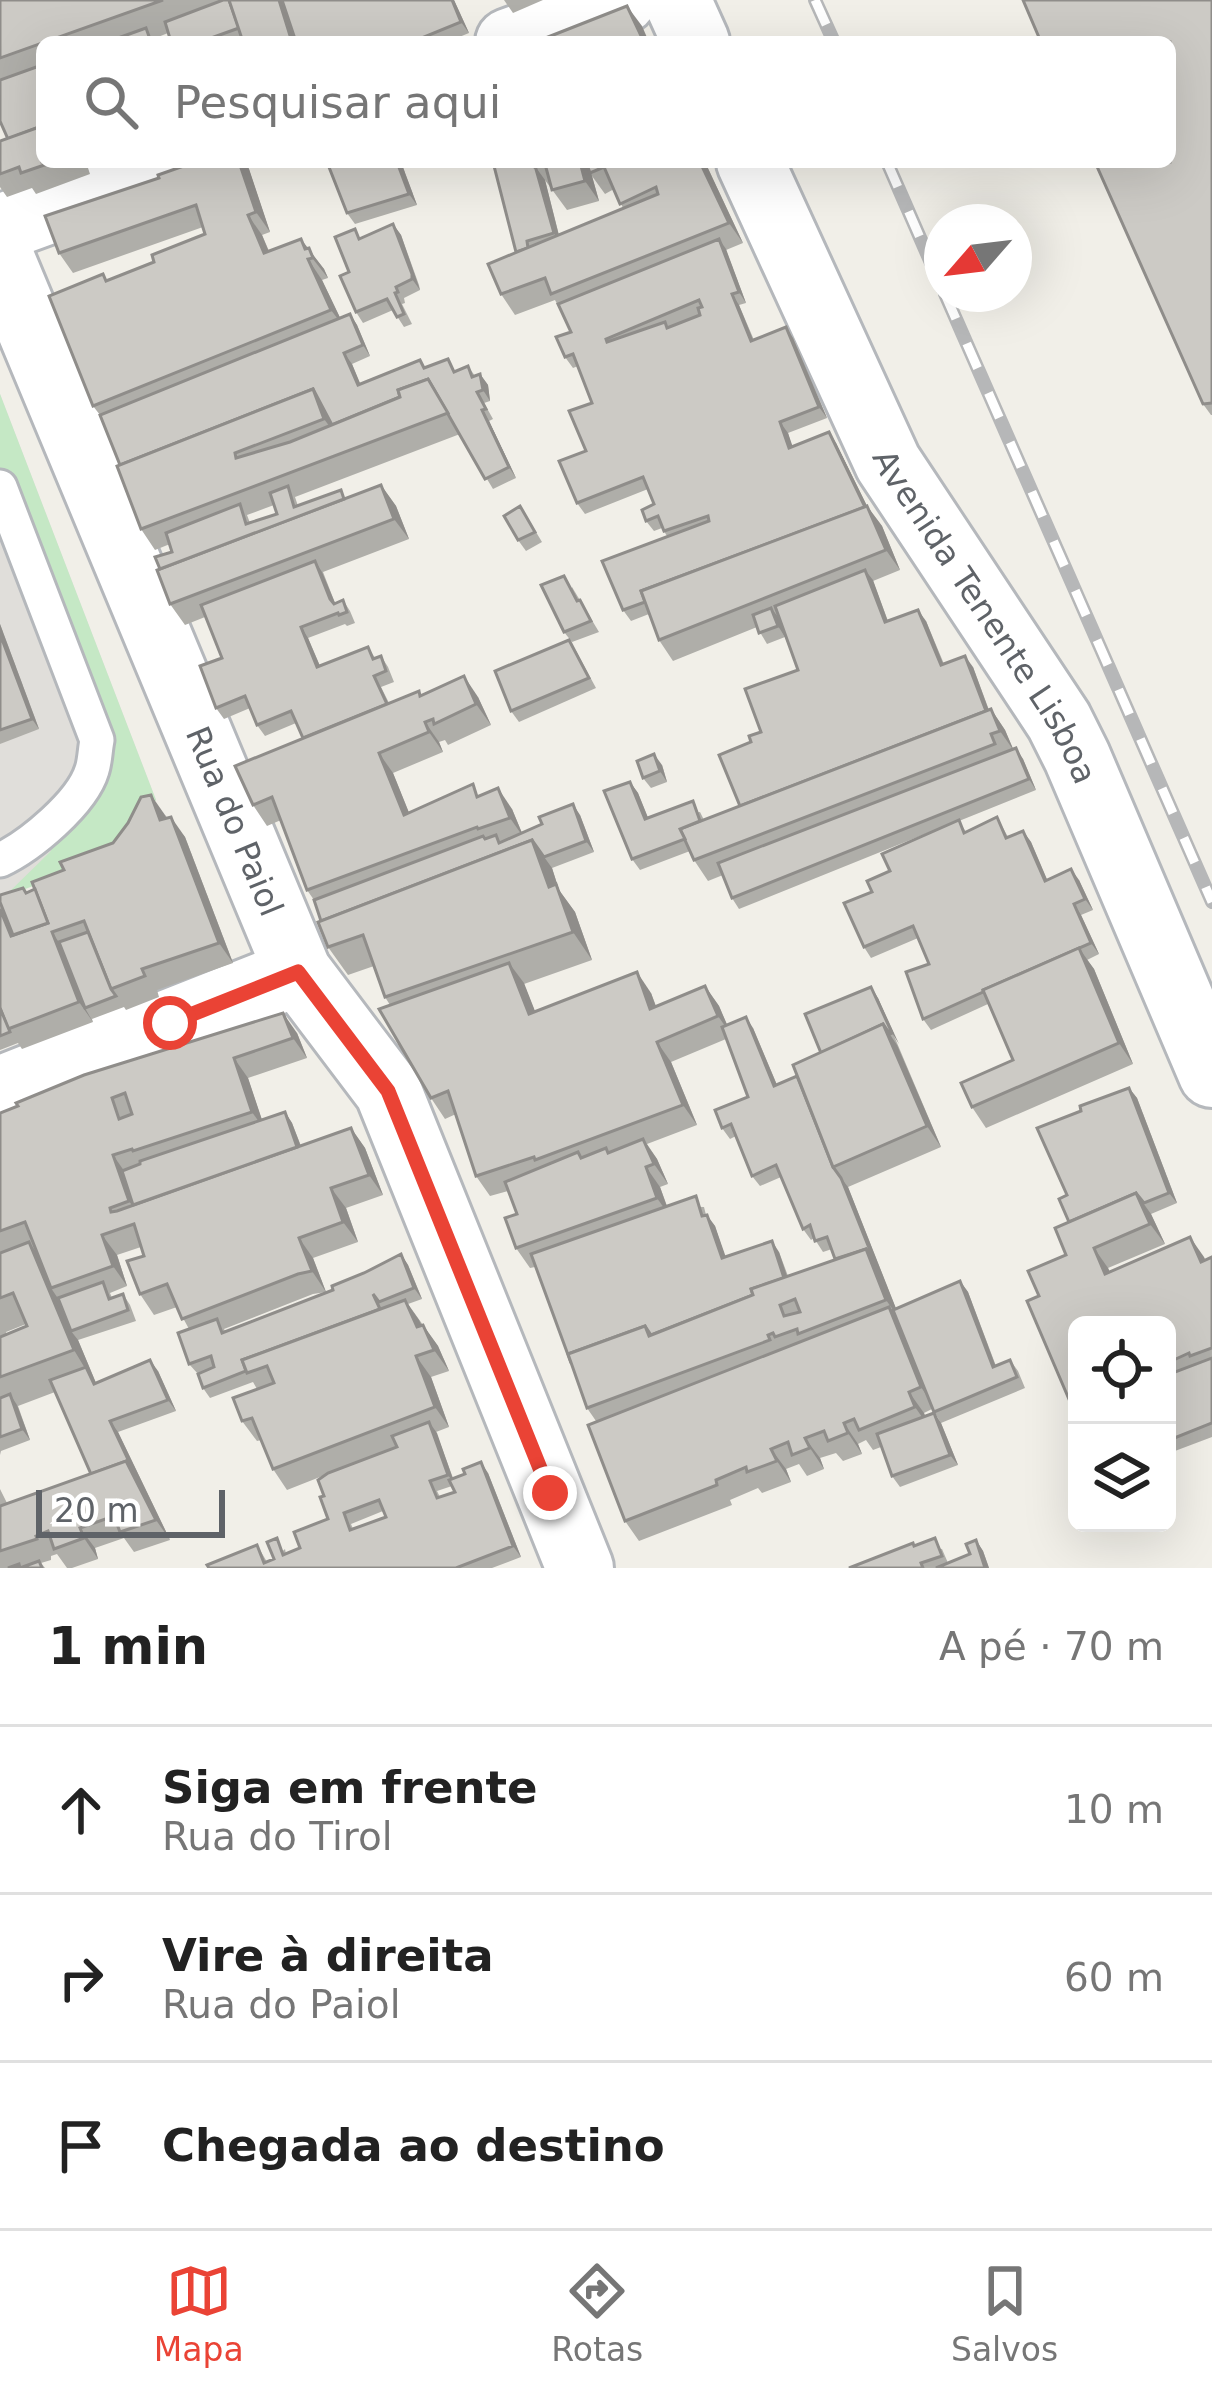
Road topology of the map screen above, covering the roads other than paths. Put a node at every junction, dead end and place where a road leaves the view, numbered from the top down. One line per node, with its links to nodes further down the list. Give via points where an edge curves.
1 (623, 0): 3 (street)
2 (677, 0): 4 (street)
3 (525, 36)
4 (693, 36)
5 (165, 168): 7 (street)
6 (753, 168): 12 (street, Avenida Tenente Lisboa, via 888,464 1068,739)
7 (0, 228)
8 (0, 256): 11 (street, Rua do Paiol)
9 (0, 487): 10 (lane, via 97,740 91,774 68,808)
10 (0, 860)
11 (298, 972): 13 (street); 14 (street, Rua do Paiol, via 388,1091)
12 (1212, 1074)
13 (0, 1090)
14 (580, 1568)

